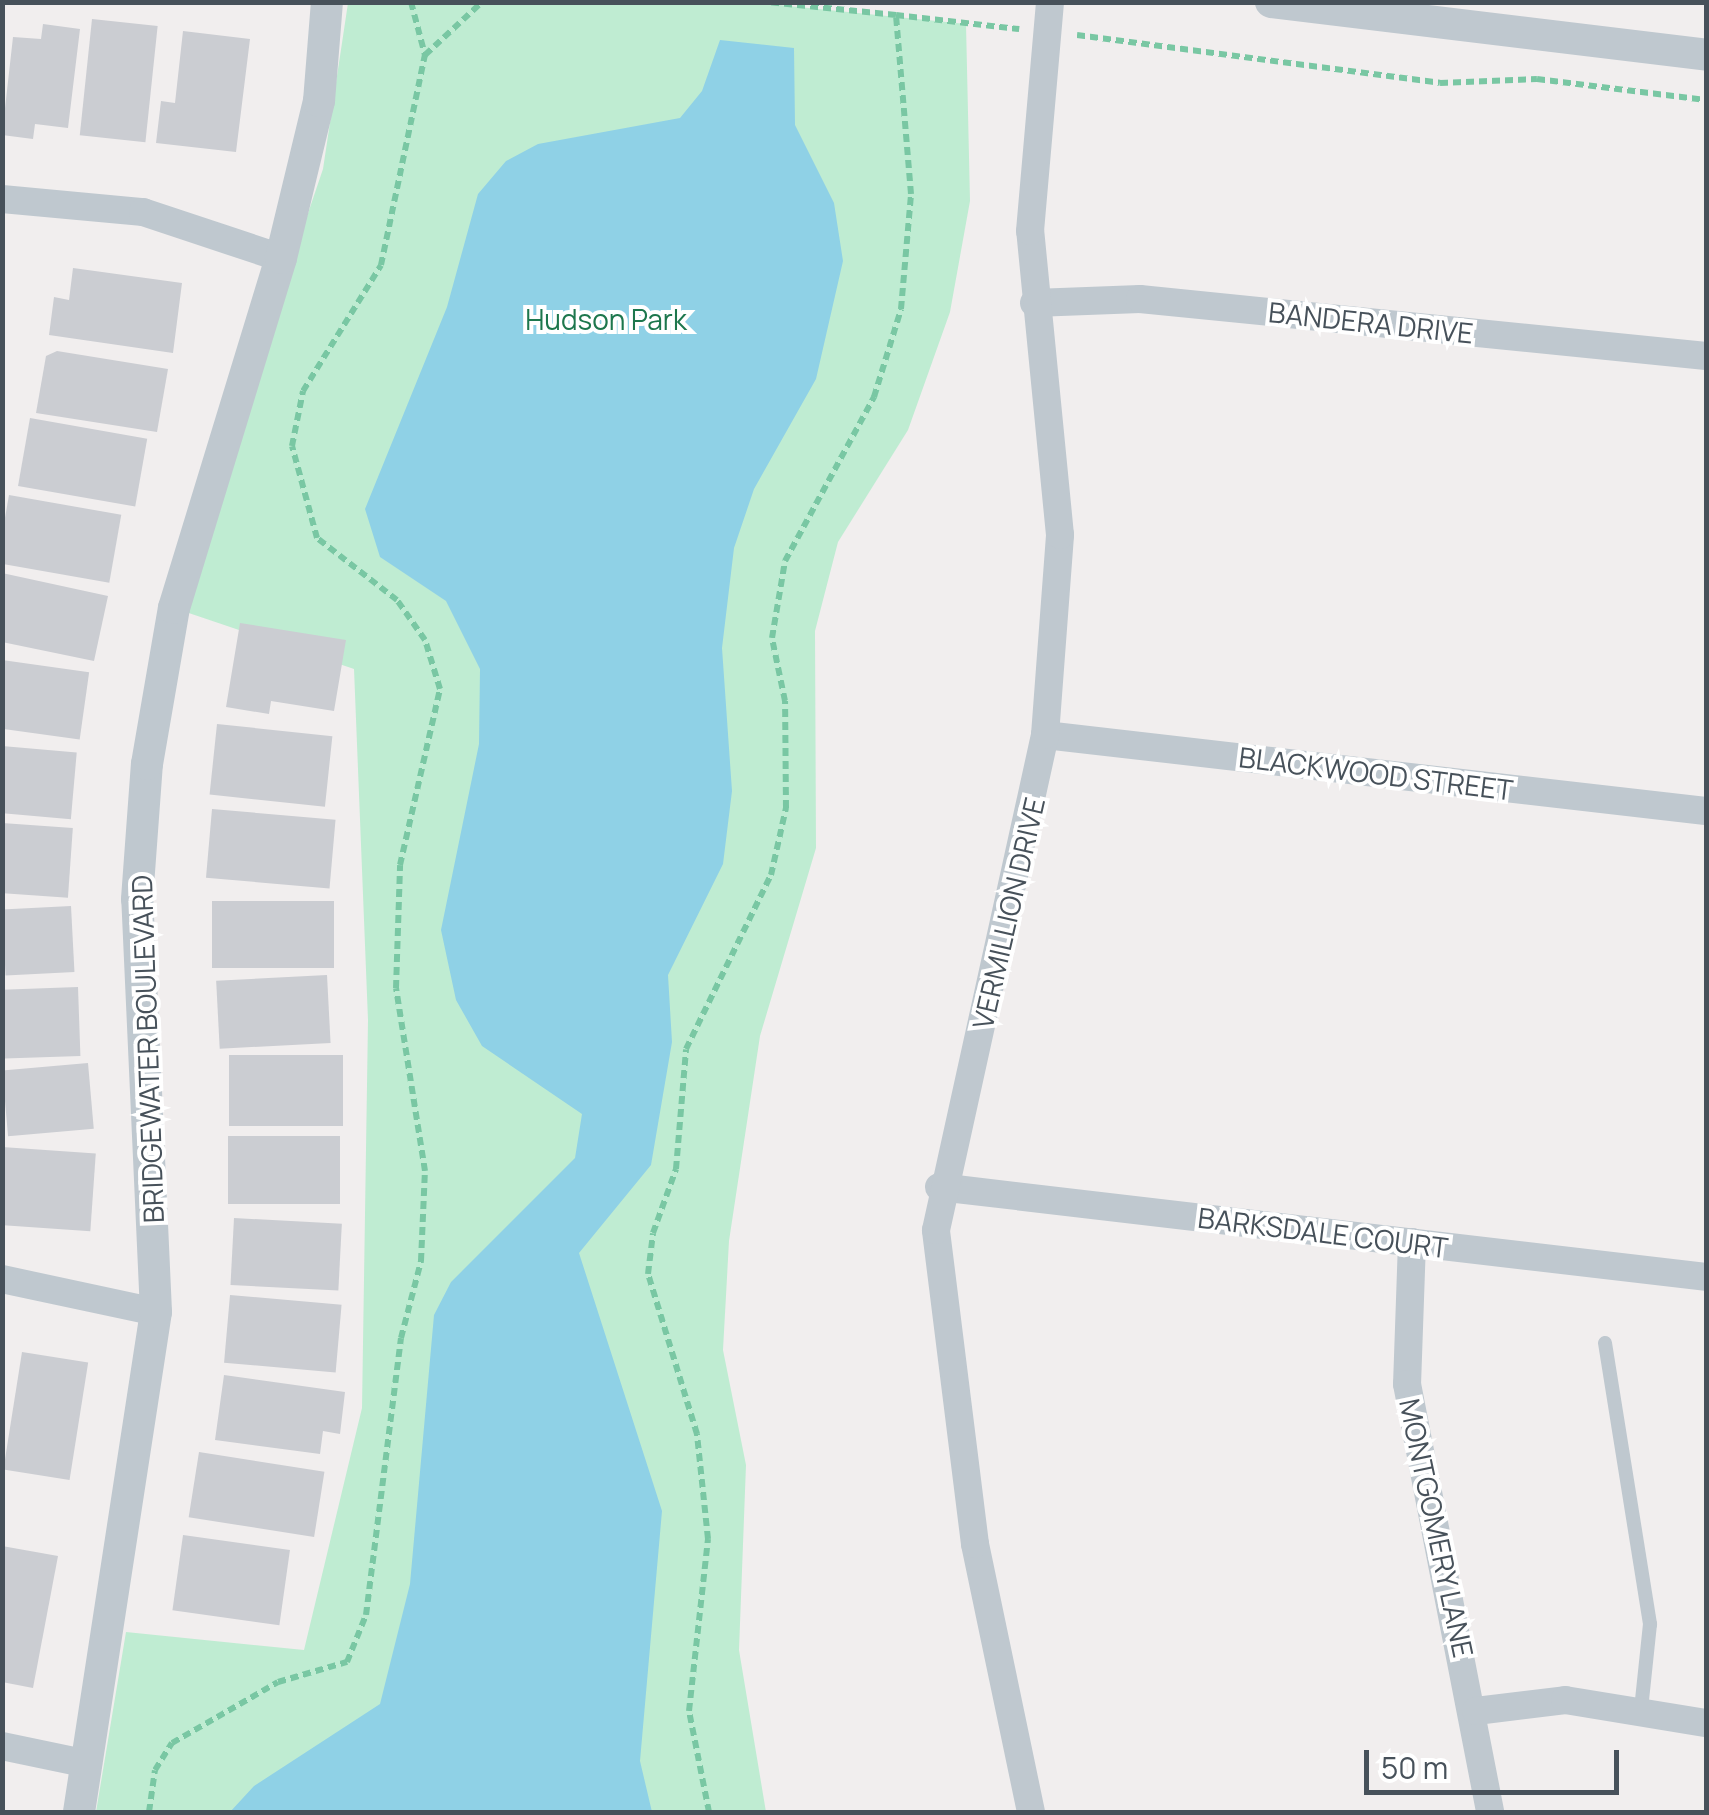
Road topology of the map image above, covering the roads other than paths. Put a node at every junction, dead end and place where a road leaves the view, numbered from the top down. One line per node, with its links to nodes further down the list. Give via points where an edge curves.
1 (326, 2): 6 (street, BRIDGEWATER BOULEVARD, via 319,100)
2 (1050, 2): 7 (street, VERMILLION DRIVE, via 1030,231)
3 (1272, 2): 4 (street)
4 (1706, 55)
5 (2, 199): 6 (street, via 143,212)
6 (282, 258): 15 (street, BRIDGEWATER BOULEVARD, via 174,608 146,764 137,900)
7 (1034, 302): 8 (street, BANDERA DRIVE, via 1156,301); 9 (street, VERMILLION DRIVE, via 1060,536)
8 (1706, 356)
9 (1046, 735): 10 (street, BLACKWOOD STREET); 11 (street, VERMILLION DRIVE, via 1008,935)
10 (1706, 811)
11 (939, 1187): 12 (street, BARKSDALE COURT); 23 (street, VERMILLION DRIVE, via 951,1398)
12 (1412, 1242): 13 (street, BARKSDALE COURT); 18 (street, MONTGOMERY LANE, via 1407,1384)
13 (1706, 1276)
14 (2, 1279): 15 (street)
15 (156, 1312): 21 (street, BRIDGEWATER BOULEVARD)
16 (1604, 1343): 17 (lane, via 1650,1624)
17 (1641, 1710): 18 (street, via 1565,1700); 19 (street)
18 (1476, 1711): 24 (street, MONTGOMERY LANE)
19 (1706, 1723)
20 (2, 1746): 21 (street)
21 (88, 1764): 22 (street, BRIDGEWATER BOULEVARD)
22 (78, 1812)
23 (1031, 1812)
24 (1490, 1812)

